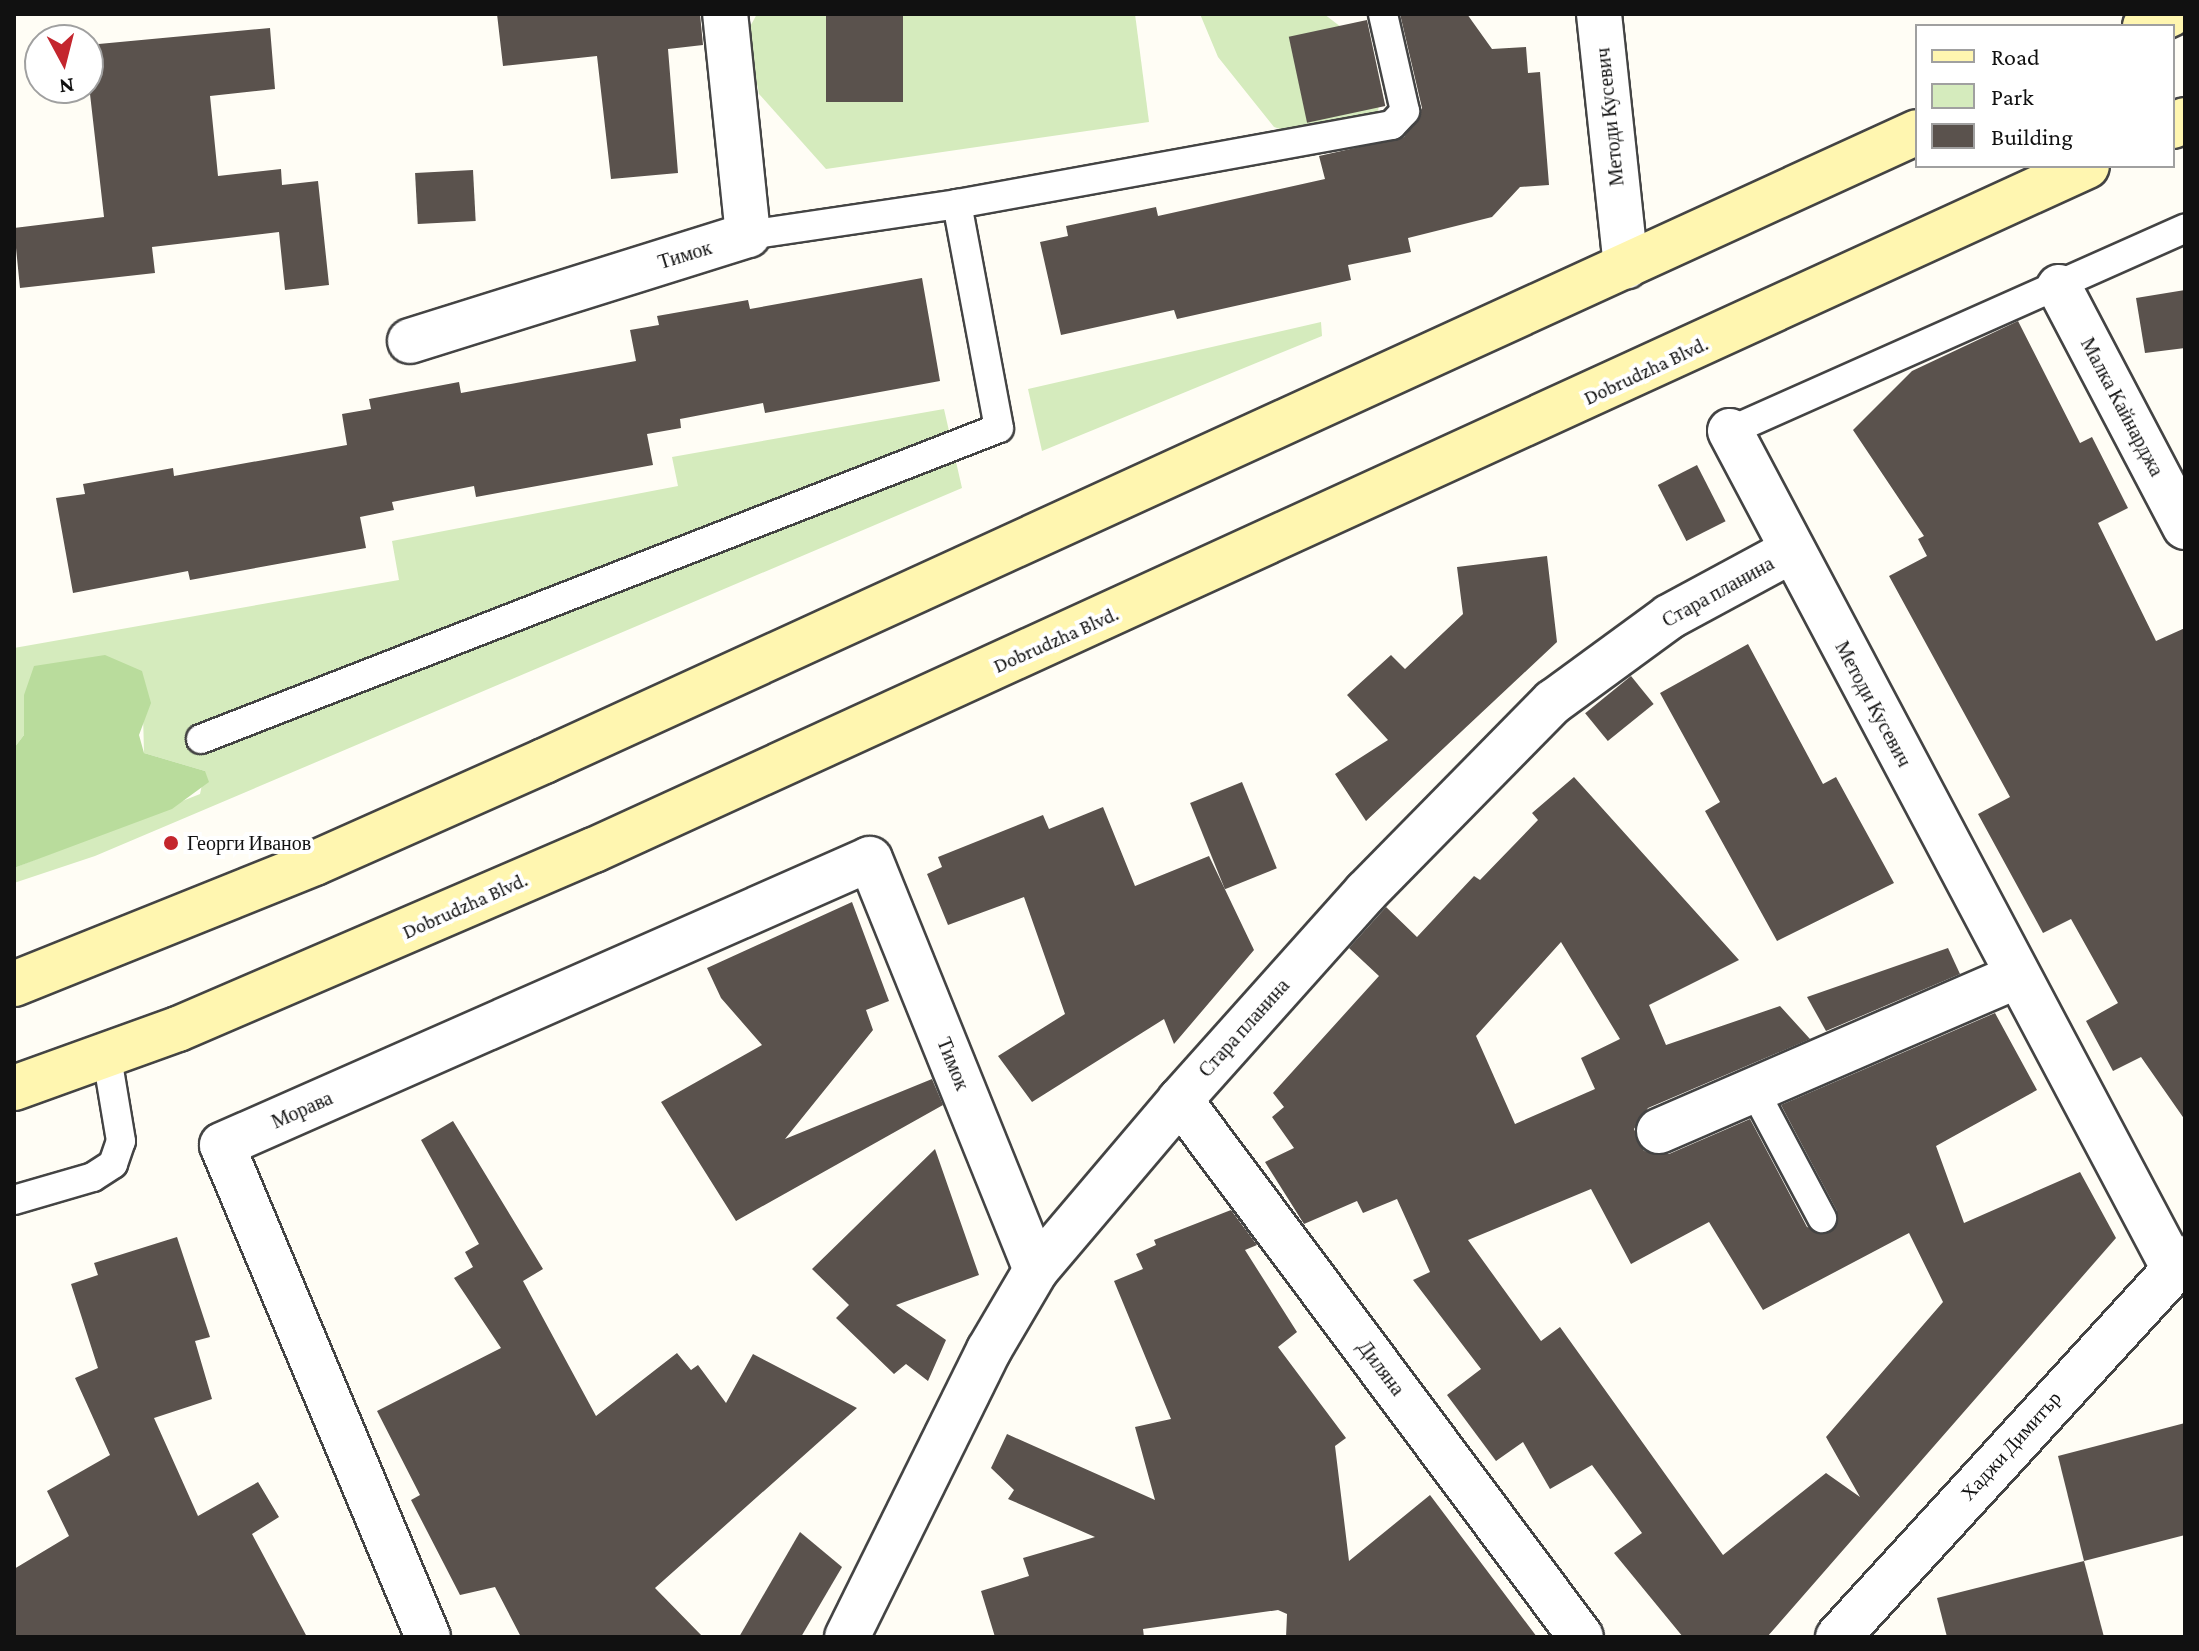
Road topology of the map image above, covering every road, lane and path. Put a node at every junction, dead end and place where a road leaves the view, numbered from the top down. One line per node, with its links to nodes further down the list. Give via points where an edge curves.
1 (725, 14): 10 (street)
2 (1383, 14): 8 (lane, via 1405,111 1392,125)
3 (1599, 14): 11 (street, Методи Кусевич)
4 (2171, 14): 5 (main road)
5 (2149, 24)
6 (1915, 133): 11 (main road)
7 (2083, 168): 21 (main road, Dobrudzha Blvd., via 594,850)
8 (957, 204): 10 (lane); 17 (lane, via 999,428)
9 (2185, 228): 12 (lane)
10 (748, 235): 13 (street, Тимок)
11 (1626, 267): 20 (main road, via 544,761 170,924)
12 (2059, 287): 14 (lane); 15 (street, Малка Кайнарджа)
13 (410, 341)
14 (1730, 431): 16 (street, Методи Кусевич)
15 (2185, 527)
16 (1791, 551): 19 (street, Методи Кусевич); 24 (street, Стара планина, via 1669,617 1553,702 1366,892)
17 (201, 739)
18 (870, 859): 29 (street, Тимок); 30 (street, Морава, via 222,1145)
19 (2018, 976): 23 (street); 28 (street, Методи Кусевич)
20 (14, 984)
21 (107, 1057): 22 (main road, Dobrudzha Blvd.); 26 (lane, via 121,1141 113,1164 93,1177)
22 (14, 1088)
23 (1755, 1092): 25 (street); 27 (lane)
24 (1180, 1100): 29 (street, Стара планина); 32 (street, Диляна)
25 (1659, 1131)
26 (14, 1200)
27 (1822, 1218)
28 (2179, 1262): 33 (street, Хаджи Димитър)
29 (1036, 1270): 31 (street, Стара планина, via 989,1350)
30 (428, 1637)
31 (847, 1637)
32 (1581, 1637)
33 (1838, 1637)

